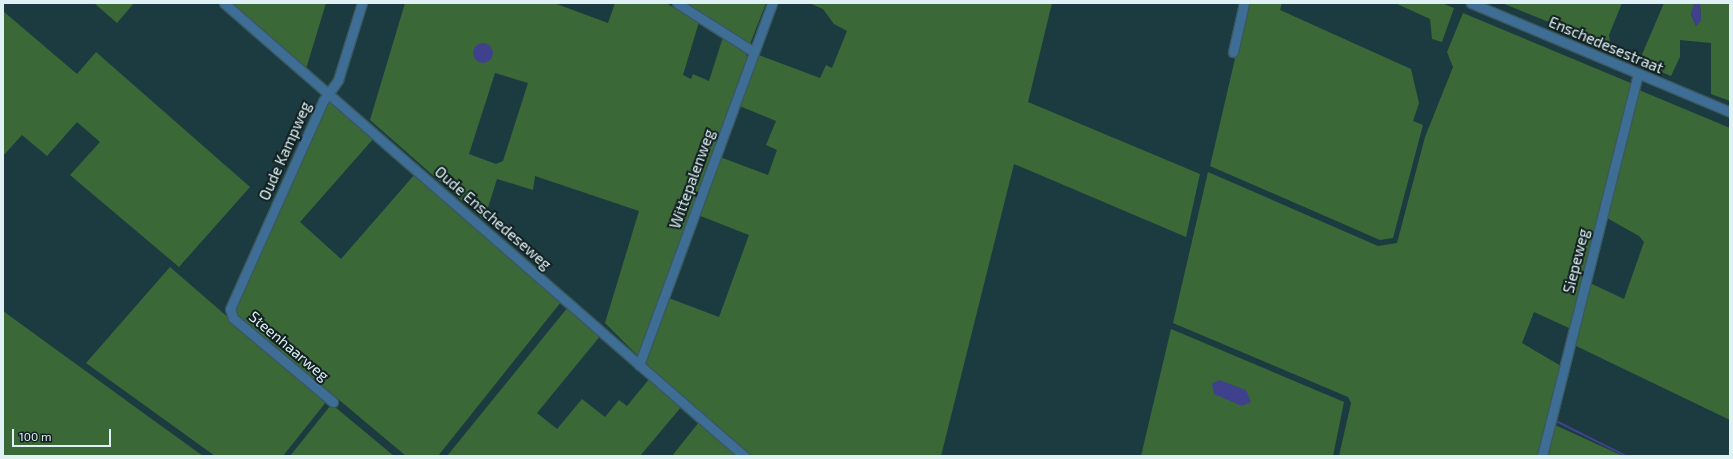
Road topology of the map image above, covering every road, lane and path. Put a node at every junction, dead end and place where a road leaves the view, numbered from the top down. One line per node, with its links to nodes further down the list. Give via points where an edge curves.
1 (224, 3): 10 (street, Oude Enschedeseweg)
2 (362, 3): 10 (street, Oude Kampweg, via 338,80)
3 (676, 3): 7 (street)
4 (772, 3): 7 (street, Wittepalenweg)
5 (1244, 3): 8 (street)
6 (1471, 3): 9 (street, Enschedesestraat)
7 (754, 52): 13 (street, Wittepalenweg)
8 (1233, 52)
9 (1638, 74): 11 (street, Enschedesestraat); 16 (street, Siepeweg)
10 (329, 93): 12 (street, Oude Kampweg); 13 (street, Oude Enschedeseweg)
11 (1730, 112)
12 (230, 309): 14 (street, Steenhaarweg, via 233,318)
13 (639, 365): 15 (street, Oude Enschedeseweg)
14 (333, 402)
15 (744, 456)
16 (1542, 456)

